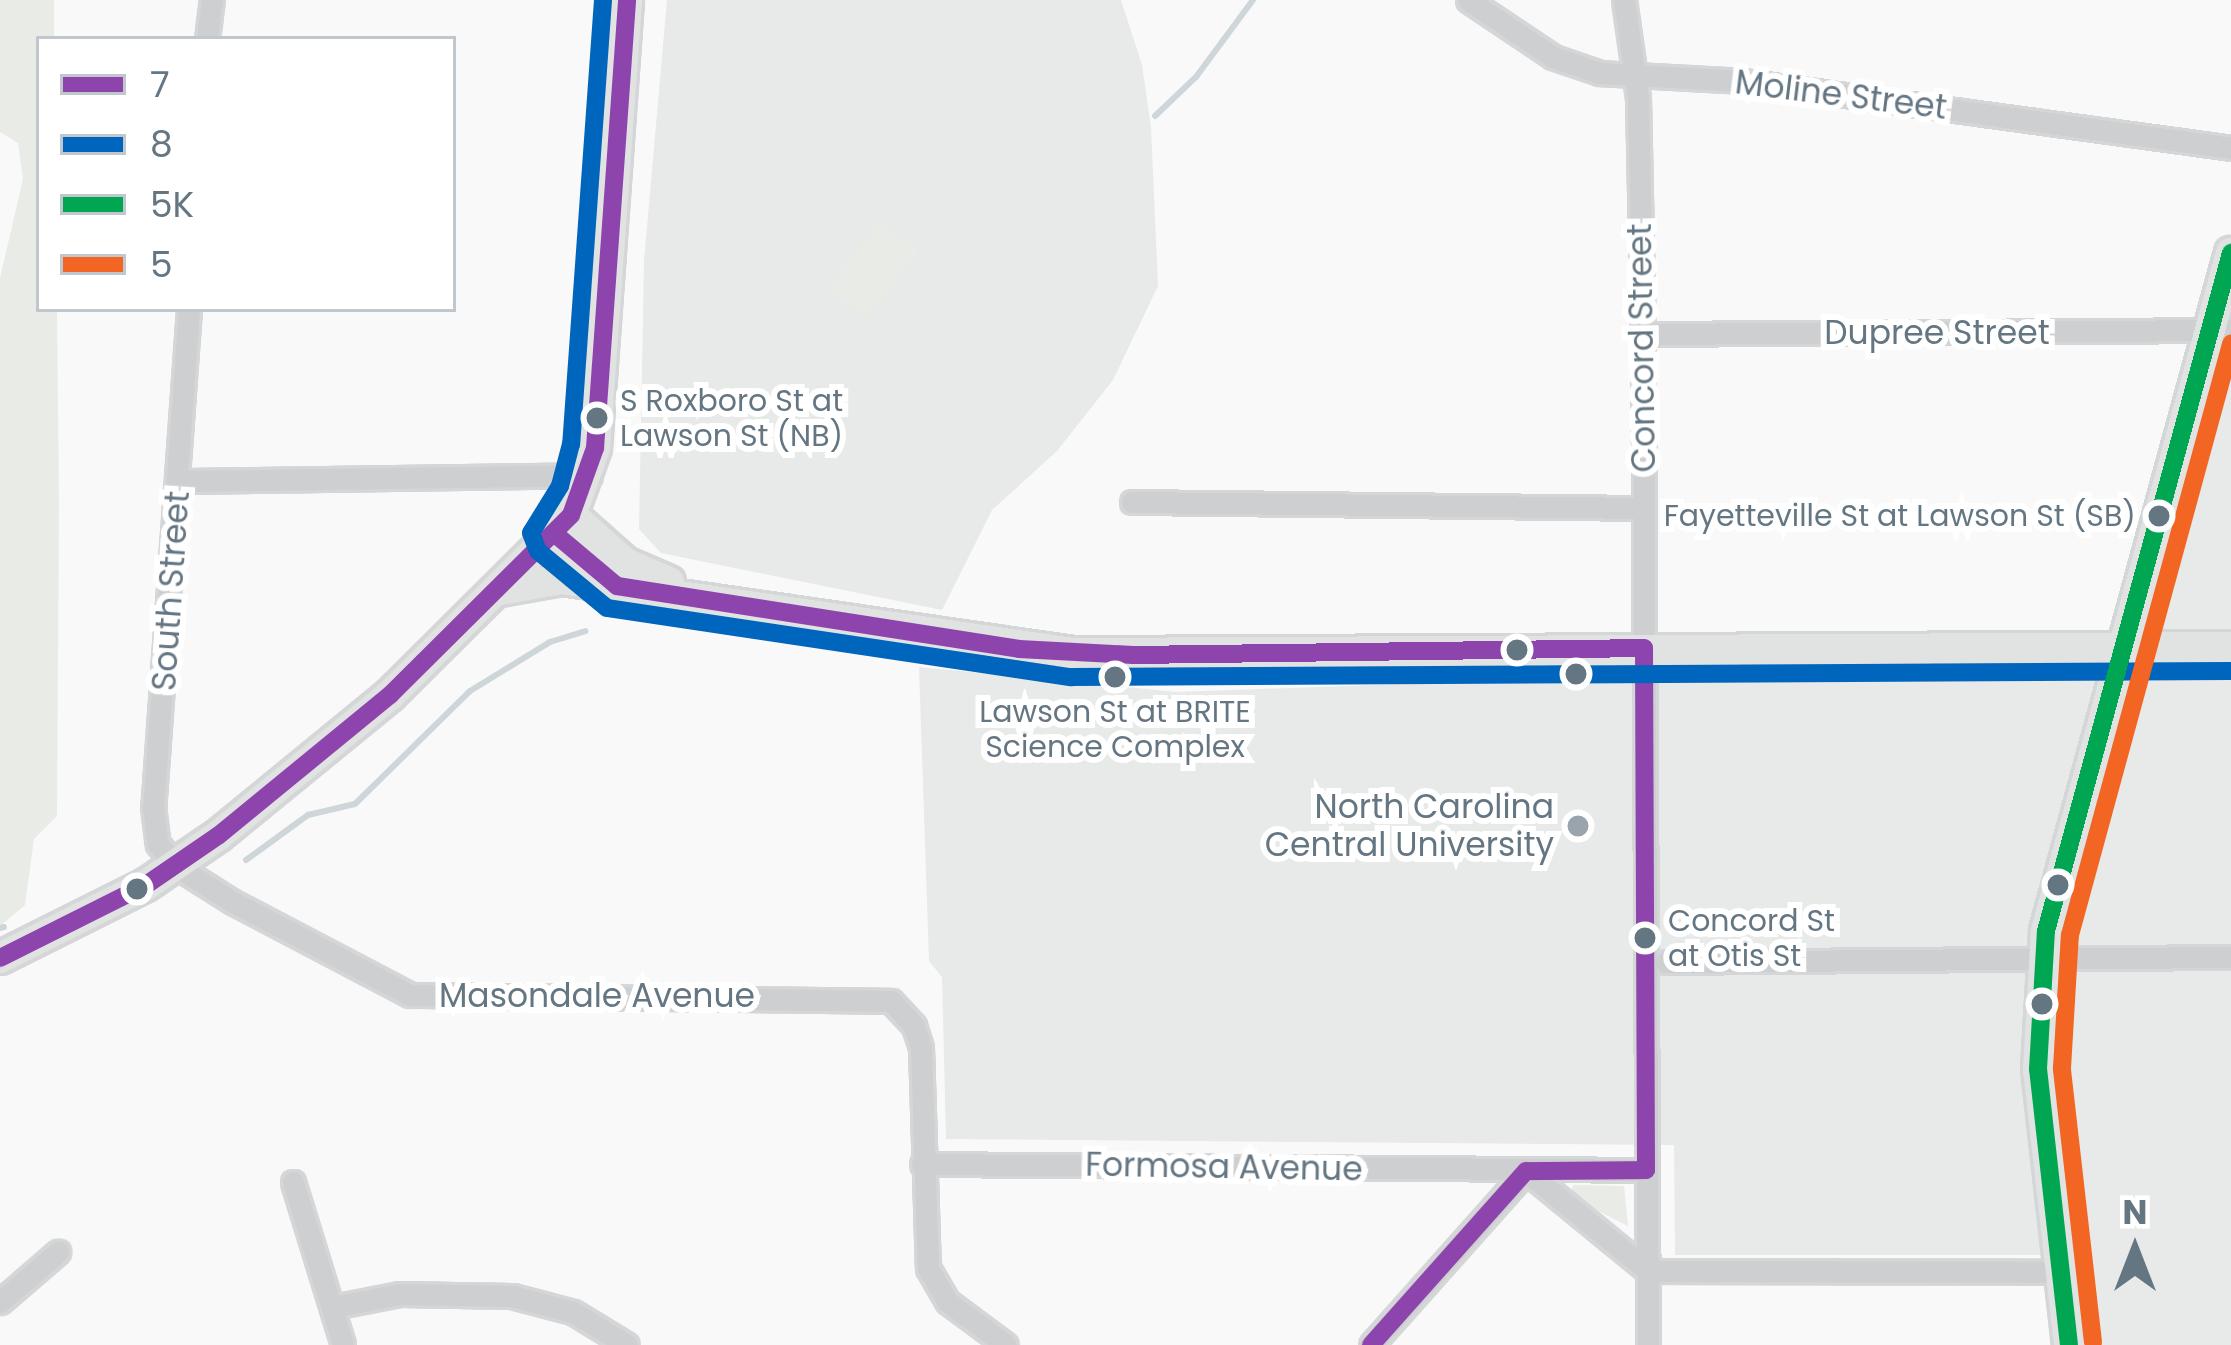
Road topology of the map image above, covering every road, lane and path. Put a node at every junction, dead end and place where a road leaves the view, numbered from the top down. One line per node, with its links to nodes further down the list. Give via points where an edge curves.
1 (212, 0): 5 (street)
2 (627, 0): 12 (street)
3 (1468, 0): 6 (street, Moline Street, via 1575,68)
4 (1624, 0): 6 (street, Concord Street)
5 (207, 36)
6 (1633, 75): 7 (street, Moline Street, via 1743,81); 11 (street, Concord Street)
7 (2231, 148)
8 (2231, 253): 10 (street)
9 (189, 312): 13 (street, South Street)
10 (2220, 330): 11 (street, Dupree Street); 20 (street)
11 (1643, 334): 15 (street, Concord Street)
12 (590, 475): 13 (street); 16 (street)
13 (179, 481): 23 (street, South Street, via 154,806 158,844)
14 (1132, 502): 15 (street)
15 (1644, 508): 22 (street, Concord Street)
16 (563, 525): 17 (street); 18 (street); 19 (street, via 631,566)
17 (617, 586): 18 (street, via 562,579); 19 (street)
18 (500, 590): 23 (street, via 390,695)
19 (727, 598): 22 (street, via 1073,653)
20 (2120, 646): 21 (street); 22 (street); 26 (street)
21 (2231, 647)
22 (1644, 648): 29 (street, Concord Street)
23 (176, 866): 24 (street); 28 (street, Masondale Avenue, via 410,995 877,996 914,1026)
24 (0, 958)
25 (2231, 958): 26 (street)
26 (2043, 959): 27 (street); 34 (street, via 2039,1087)
27 (1666, 962)
28 (922, 1164): 30 (street, Formosa Avenue); 39 (street, Masondale Avenue, via 923,1246 935,1285 963,1317)
29 (1646, 1170): 30 (street, Formosa Avenue); 33 (street, Concord Street)
30 (1526, 1171): 33 (street); 40 (street)
31 (293, 1181): 36 (street)
32 (58, 1252): 35 (street)
33 (1648, 1271): 34 (street); 41 (street, Concord Street)
34 (2060, 1271): 42 (street)
35 (0, 1302)
36 (333, 1307): 37 (street); 38 (street, via 400,1294 512,1296 574,1312)
37 (343, 1345)
38 (627, 1345)
39 (1006, 1345)
40 (1371, 1345)
41 (1648, 1345)
42 (2069, 1345)

